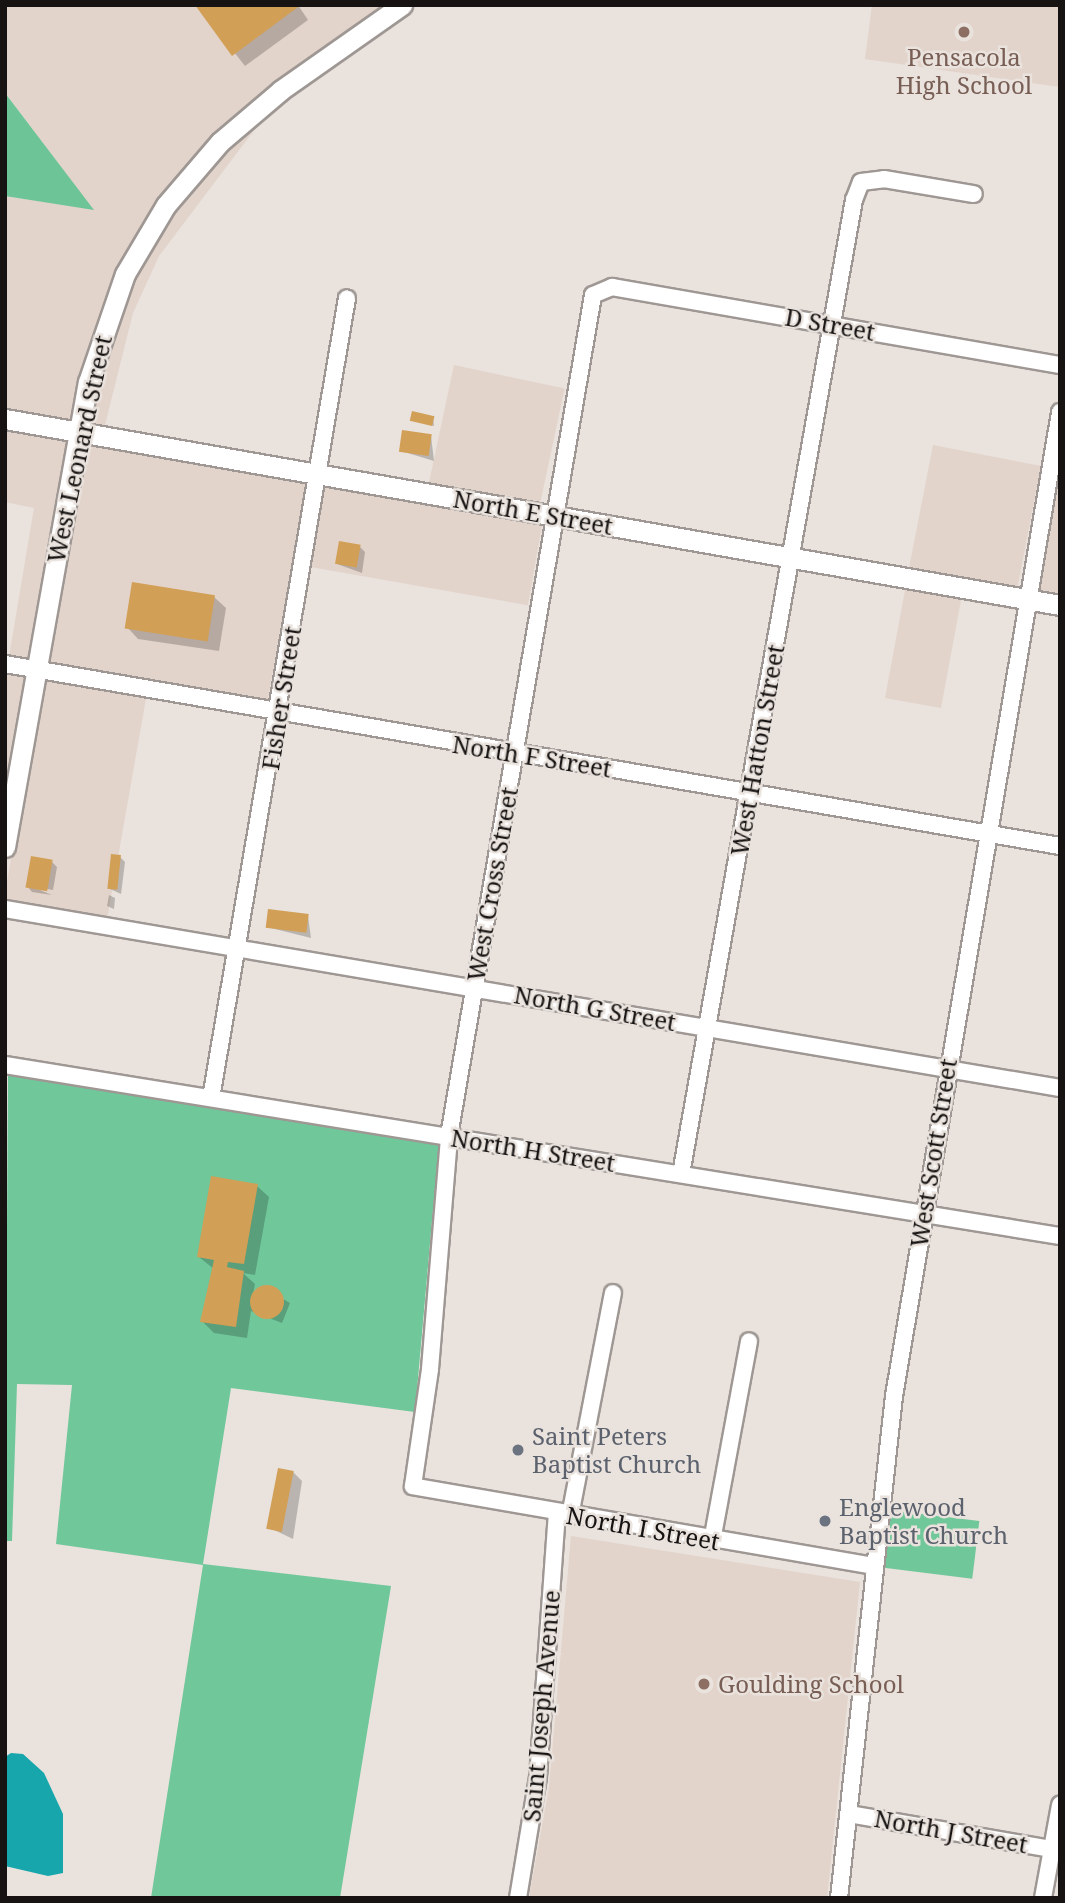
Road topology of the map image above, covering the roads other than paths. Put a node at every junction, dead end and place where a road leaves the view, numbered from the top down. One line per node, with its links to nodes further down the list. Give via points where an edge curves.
1 (402, 5): 9 (street, West Leonard Street, via 247,116 166,205 110,310)
2 (974, 194): 5 (street, West Hatton Street, via 884,179 861,182)
3 (601, 290): 5 (street, D Street); 11 (street, West Cross Street, via 587,308)
4 (347, 298): 10 (street, Fisher Street)
5 (828, 324): 6 (street, D Street); 12 (street, West Hatton Street)
6 (1060, 365)
7 (1060, 412): 13 (street, West Scott Street)
8 (5, 419): 9 (street, North E Street)
9 (78, 432): 10 (street, North E Street); 16 (street, West Leonard Street)
10 (317, 474): 11 (street, North E Street); 17 (street, Fisher Street)
11 (552, 515): 12 (street, North E Street); 18 (street, West Cross Street)
12 (790, 557): 13 (street, North E Street); 19 (street, West Hatton Street)
13 (1026, 599): 14 (street, North E Street); 20 (street, West Scott Street)
14 (1060, 605)
15 (5, 664): 16 (street, North F Street)
16 (36, 669): 17 (street, North F Street); 22 (street, West Leonard Street)
17 (278, 712): 18 (street, North F Street); 24 (street, Fisher Street)
18 (514, 753): 19 (street, North F Street); 25 (street, West Cross Street)
19 (751, 792): 20 (street, North F Street); 26 (street, West Hatton Street)
20 (985, 833): 21 (street, North F Street); 28 (street, West Scott Street)
21 (1060, 846)
22 (5, 847)
23 (5, 909): 24 (street, North G Street)
24 (241, 946): 25 (street, North G Street); 30 (street, Fisher Street)
25 (474, 986): 26 (street, North G Street); 31 (street, West Cross Street)
26 (707, 1028): 28 (street, North G Street); 32 (street, West Hatton Street)
27 (5, 1065): 30 (street, North H Street)
28 (946, 1068): 29 (street, North G Street); 33 (street, West Scott Street)
29 (1060, 1088)
30 (211, 1098): 31 (street, North H Street)
31 (449, 1136): 32 (street, North H Street); 37 (street, West Cross Street, via 430,1369)
32 (681, 1174): 33 (street, North H Street)
33 (924, 1214): 34 (street, North H Street); 40 (street, West Scott Street)
34 (1060, 1236)
35 (613, 1293): 38 (street, Saint Joseph Avenue)
36 (749, 1341): 39 (street)
37 (413, 1486): 38 (street, North I Street)
38 (563, 1514): 39 (street, North I Street); 44 (street, Saint Joseph Avenue, via 538,1777)
39 (712, 1541): 40 (street, North I Street)
40 (874, 1566): 42 (street, West Scott Street)
41 (1060, 1805): 43 (street)
42 (849, 1814): 43 (street, North J Street); 45 (street, West Scott Street)
43 (1052, 1849): 46 (street)
44 (518, 1898)
45 (839, 1898)
46 (1043, 1898)

